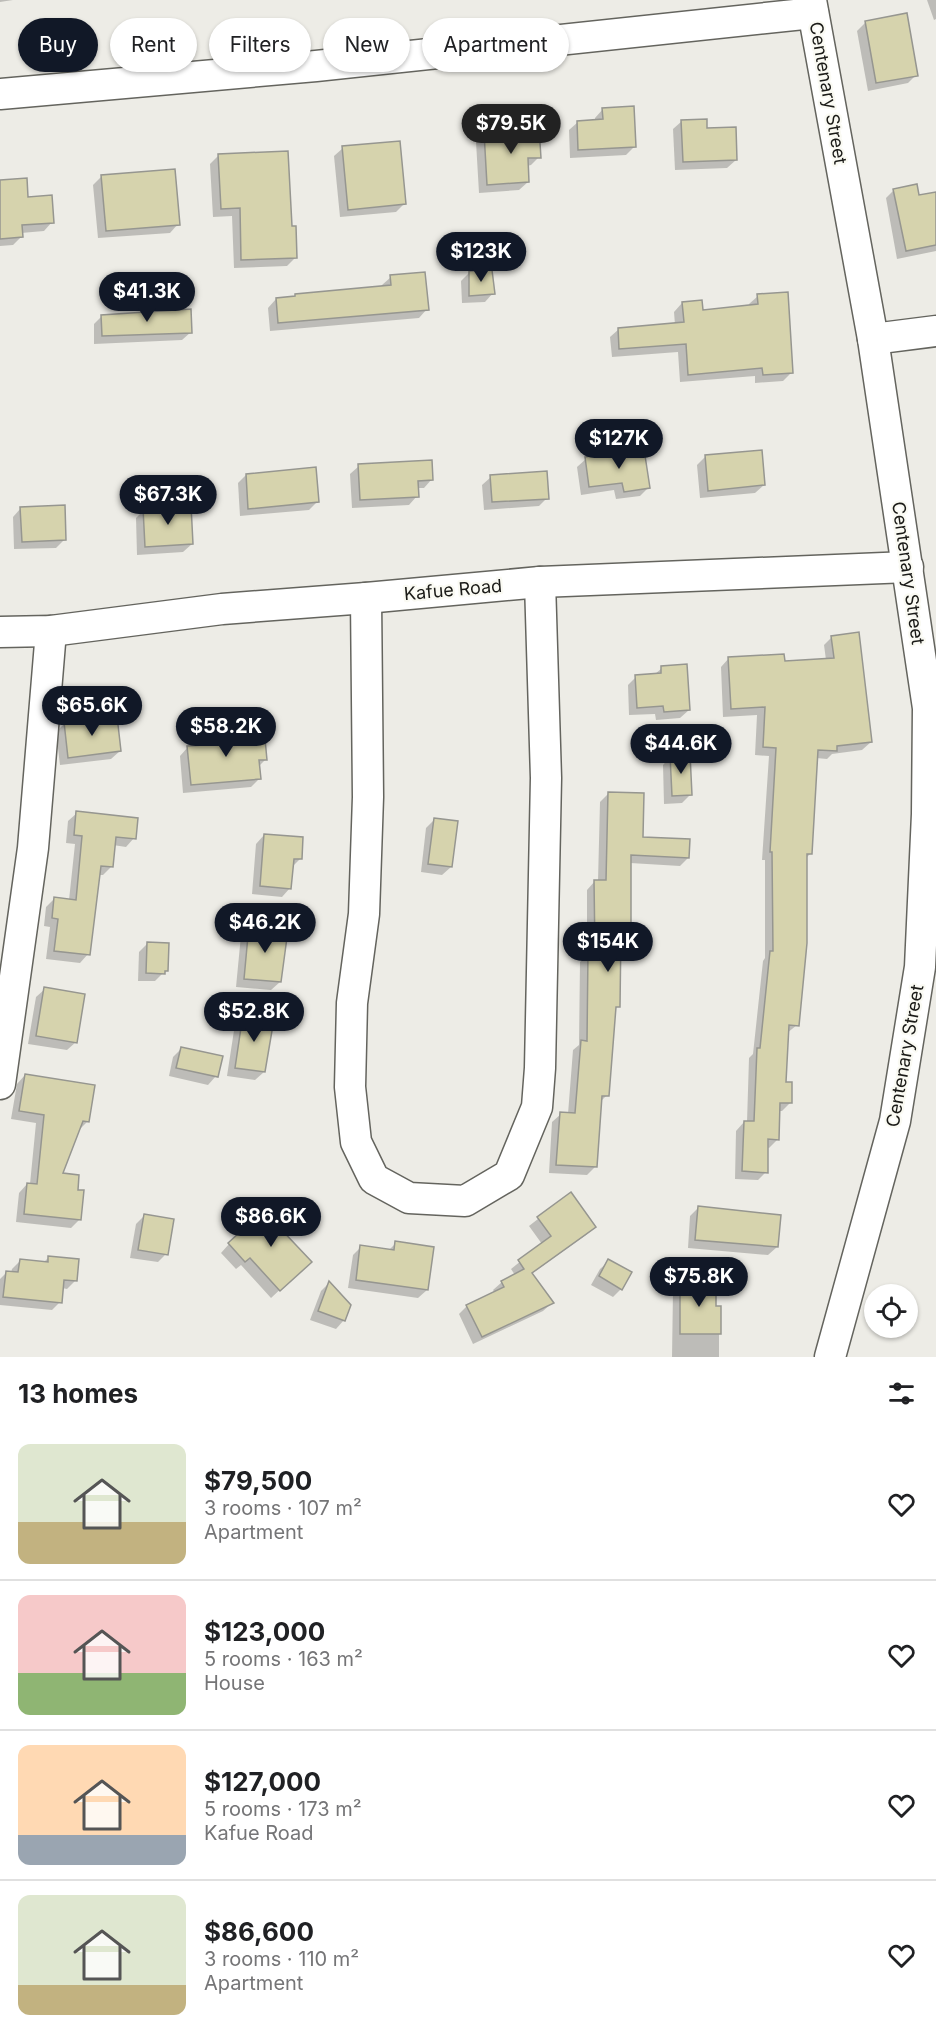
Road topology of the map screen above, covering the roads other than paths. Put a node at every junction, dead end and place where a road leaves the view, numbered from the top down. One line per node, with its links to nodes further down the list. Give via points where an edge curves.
1 (812, 6): 2 (street, via 316,66); 4 (street, Centenary Street)
2 (0, 94)
3 (936, 331): 4 (street)
4 (873, 339): 5 (street, Centenary Street)
5 (908, 567): 6 (street, Kafue Road); 11 (street, Centenary Street, via 928,708 920,967 895,1121)
6 (540, 582): 7 (street, Kafue Road); 7 (street, via 546,778 537,1107 509,1175 465,1201 409,1198 383,1184 374,1179 356,1142 350,1087 352,1003 364,914 368,797)
7 (366, 598): 8 (street, Kafue Road, via 222,609)
8 (51, 631): 9 (street, Kafue Road); 10 (street, via 33,848)
9 (0, 632)
10 (0, 1084)
11 (830, 1357)

